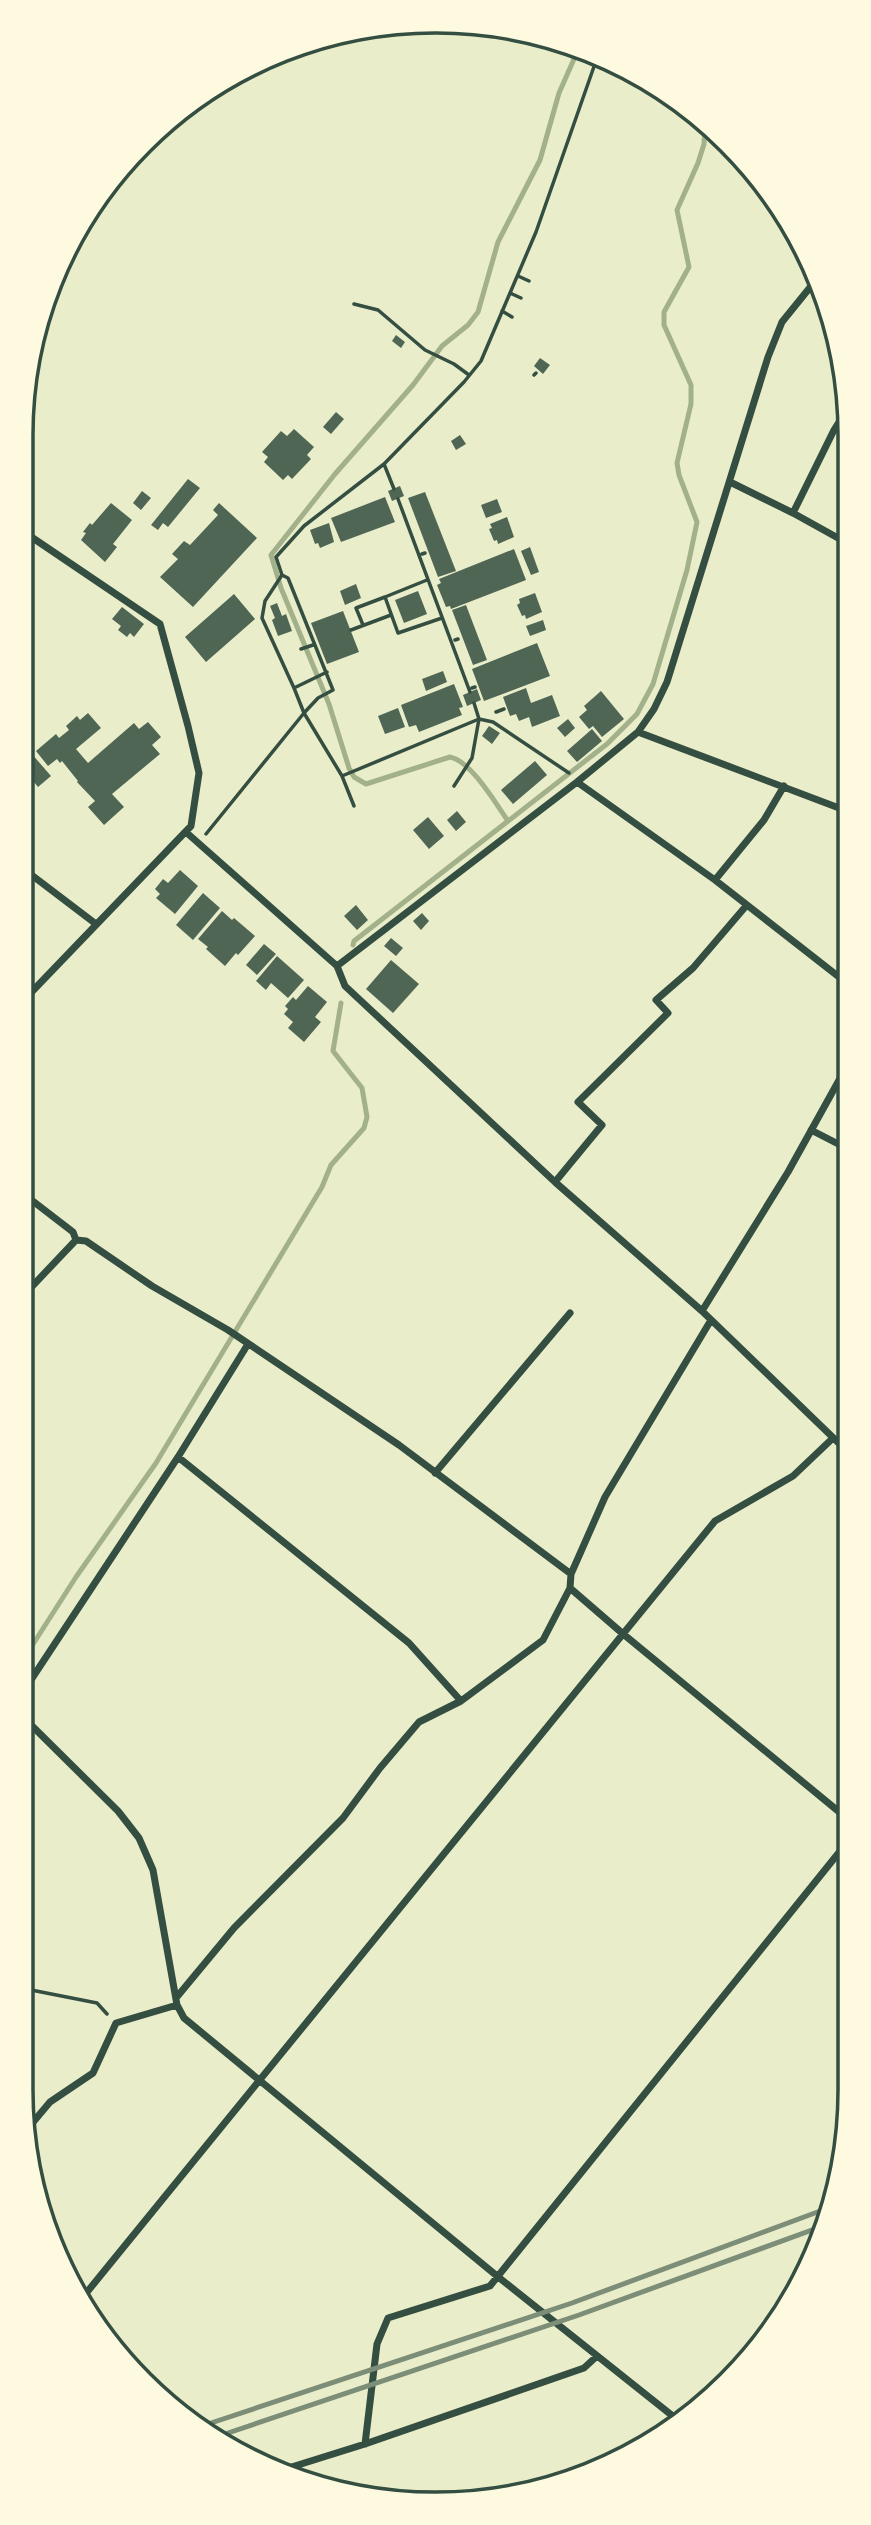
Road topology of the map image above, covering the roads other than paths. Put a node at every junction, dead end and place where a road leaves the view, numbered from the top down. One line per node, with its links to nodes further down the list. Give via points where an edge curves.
1 (809, 288): 3 (street, via 782,322)
2 (838, 424): 4 (street)
3 (730, 482): 4 (street); 7 (street, via 667,682)
4 (793, 513): 6 (street)
5 (33, 538): 11 (street, via 160,624 199,772)
6 (838, 538)
7 (638, 732): 8 (street); 9 (street)
8 (577, 782): 13 (street); 16 (street)
9 (784, 786): 10 (street); 13 (street, via 764,820)
10 (838, 806)
11 (187, 833): 15 (street); 16 (street)
12 (33, 876): 15 (street)
13 (715, 880): 14 (street)
14 (746, 906): 17 (street); 22 (street, via 693,968 656,1000 668,1013 578,1102 601,1125)
15 (96, 923): 18 (street)
16 (337, 966): 22 (street, via 345,986)
17 (838, 976)
18 (33, 990)
19 (838, 1082): 20 (street)
20 (811, 1130): 21 (street); 26 (street)
21 (838, 1144)
22 (555, 1182): 26 (street)
23 (33, 1201): 24 (street)
24 (76, 1240): 25 (street); 29 (street, via 86,1241)
25 (33, 1285)
26 (702, 1311): 28 (street)
27 (570, 1313): 33 (street)
28 (711, 1320): 30 (street); 34 (street, via 605,1497)
29 (248, 1344): 32 (street); 33 (street)
30 (833, 1438): 31 (street); 36 (street, via 793,1476 715,1521)
31 (838, 1443)
32 (178, 1457): 37 (street); 38 (street, via 410,1643)
33 (435, 1472): 34 (street)
34 (571, 1574): 35 (street)
35 (570, 1588): 36 (street); 38 (street, via 543,1640)
36 (622, 1633): 40 (street); 43 (street)
37 (33, 1677)
38 (461, 1701): 42 (street, via 419,1723 343,1818 234,1928)
39 (33, 1727): 42 (street, via 118,1811 139,1839 153,1870)
40 (838, 1811)
41 (838, 1854): 45 (street)
42 (177, 2002): 43 (street, via 184,2018); 44 (street, via 116,2023 93,2073 50,2102)
43 (258, 2081): 45 (street); 46 (street)
44 (35, 2120)
45 (497, 2276): 47 (street); 49 (street, via 490,2286 388,2318 377,2344)
46 (87, 2292)
47 (597, 2356): 48 (street); 49 (street, via 584,2368)
48 (672, 2415)
49 (365, 2444): 50 (street)
50 (295, 2466)

